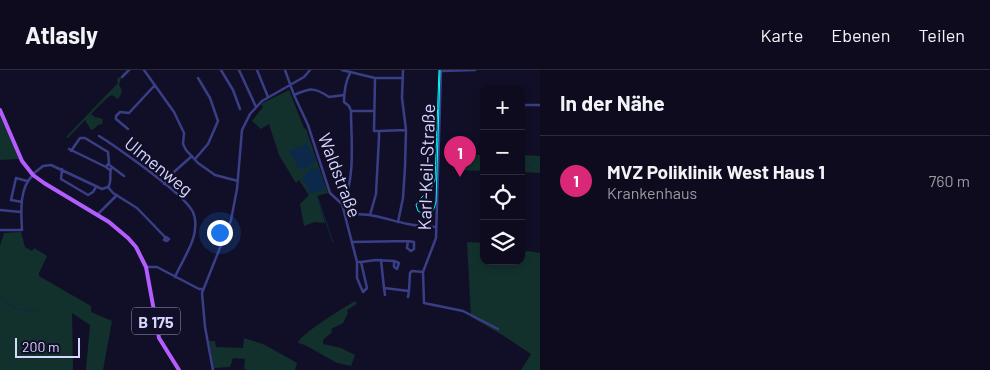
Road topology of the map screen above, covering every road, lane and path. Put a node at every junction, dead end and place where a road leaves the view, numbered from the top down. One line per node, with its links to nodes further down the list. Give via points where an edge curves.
1 (129, 70): 13 (street)
2 (144, 70): 17 (street)
3 (221, 70): 25 (street)
4 (239, 70): 24 (street)
5 (257, 70): 21 (street)
6 (285, 70): 18 (street, Waldstraße)
7 (310, 70): 18 (street)
8 (342, 70): 12 (street)
9 (403, 70): 16 (street)
10 (441, 70): 11 (street); 55 (street, Karl-Keil-Straße)
11 (475, 70)
12 (350, 73): 15 (street); 20 (street)
13 (122, 77)
14 (198, 78): 34 (street, via 218,121 208,144)
15 (375, 78): 16 (street); 27 (street)
16 (403, 78): 30 (street)
17 (155, 85): 29 (street, via 129,113 120,112 116,116); 33 (street, via 174,112 184,133 183,144)
18 (290, 85): 19 (street, Waldstraße); 21 (street)
19 (294, 95): 20 (street, via 311,89 329,97); 48 (street, Waldstraße, via 308,125 330,193)
20 (344, 95): 28 (street, via 344,102)
21 (268, 97): 24 (street)
22 (525, 104): 23 (street)
23 (540, 105)
24 (256, 107): 42 (street, via 242,130)
25 (240, 109)
26 (0, 110): 37 (main road, B 175)
27 (374, 110): 28 (street); 31 (street, via 374,131)
28 (351, 111): 48 (street, via 350,186)
29 (128, 129)
30 (406, 130): 31 (street); 54 (street, via 404,190)
31 (379, 131): 52 (street, via 376,194)
32 (99, 136): 43 (street, Ulmenweg)
33 (192, 156): 34 (street); 43 (street)
34 (195, 159): 42 (street, via 215,175)
35 (110, 167): 35 (street, via 108,152 85,138 80,138 70,150); 40 (street); 45 (street)
36 (40, 168): 37 (street); 38 (street, via 51,165); 39 (street)
37 (28, 169): 39 (main road, B 175)
38 (62, 169): 44 (street); 44 (street, via 61,179 87,194 90,195)
39 (34, 175): 41 (street); 51 (main road, B 175)
40 (124, 176)
41 (27, 181): 47 (street); 47 (street, via 16,178 11,200)
42 (238, 181): 68 (street, via 231,220)
43 (164, 184): 66 (street, Ulmenweg, via 188,205 195,220 194,236)
44 (96, 187): 45 (street)
45 (108, 187): 46 (street)
46 (117, 195): 51 (street); 57 (street, via 137,208)
47 (22, 202): 50 (street)
48 (342, 204): 53 (street, Waldstraße)
49 (0, 210): 50 (street)
50 (21, 212): 56 (street, via 22,230)
51 (97, 215): 64 (main road, B 175, via 128,238)
52 (370, 215): 53 (street); 54 (street)
53 (345, 216): 59 (street, Waldstraße)
54 (398, 222): 55 (street)
55 (436, 227): 65 (street, Karl-Keil-Straße, via 435,242)
56 (0, 230)
57 (165, 237)
58 (408, 241): 59 (street)
59 (352, 242): 61 (street, Waldstraße)
60 (380, 260): 62 (street); 63 (street); 67 (street)
61 (357, 262): 62 (street); 62 (street, Waldstraße, via 356,278 364,292 367,288)
62 (361, 262)
63 (394, 262)
64 (146, 267): 66 (street, via 157,267); 73 (main road, B 175, via 159,338)
65 (424, 272): 69 (street, via 410,273); 72 (street, Karl-Keil-Straße, via 424,303 462,311)
66 (175, 278): 68 (street)
67 (384, 288): 69 (street); 70 (street)
68 (203, 290): 74 (street)
69 (409, 291): 71 (street)
70 (385, 295)
71 (408, 297)
72 (498, 329)
73 (179, 370)
74 (213, 370)

